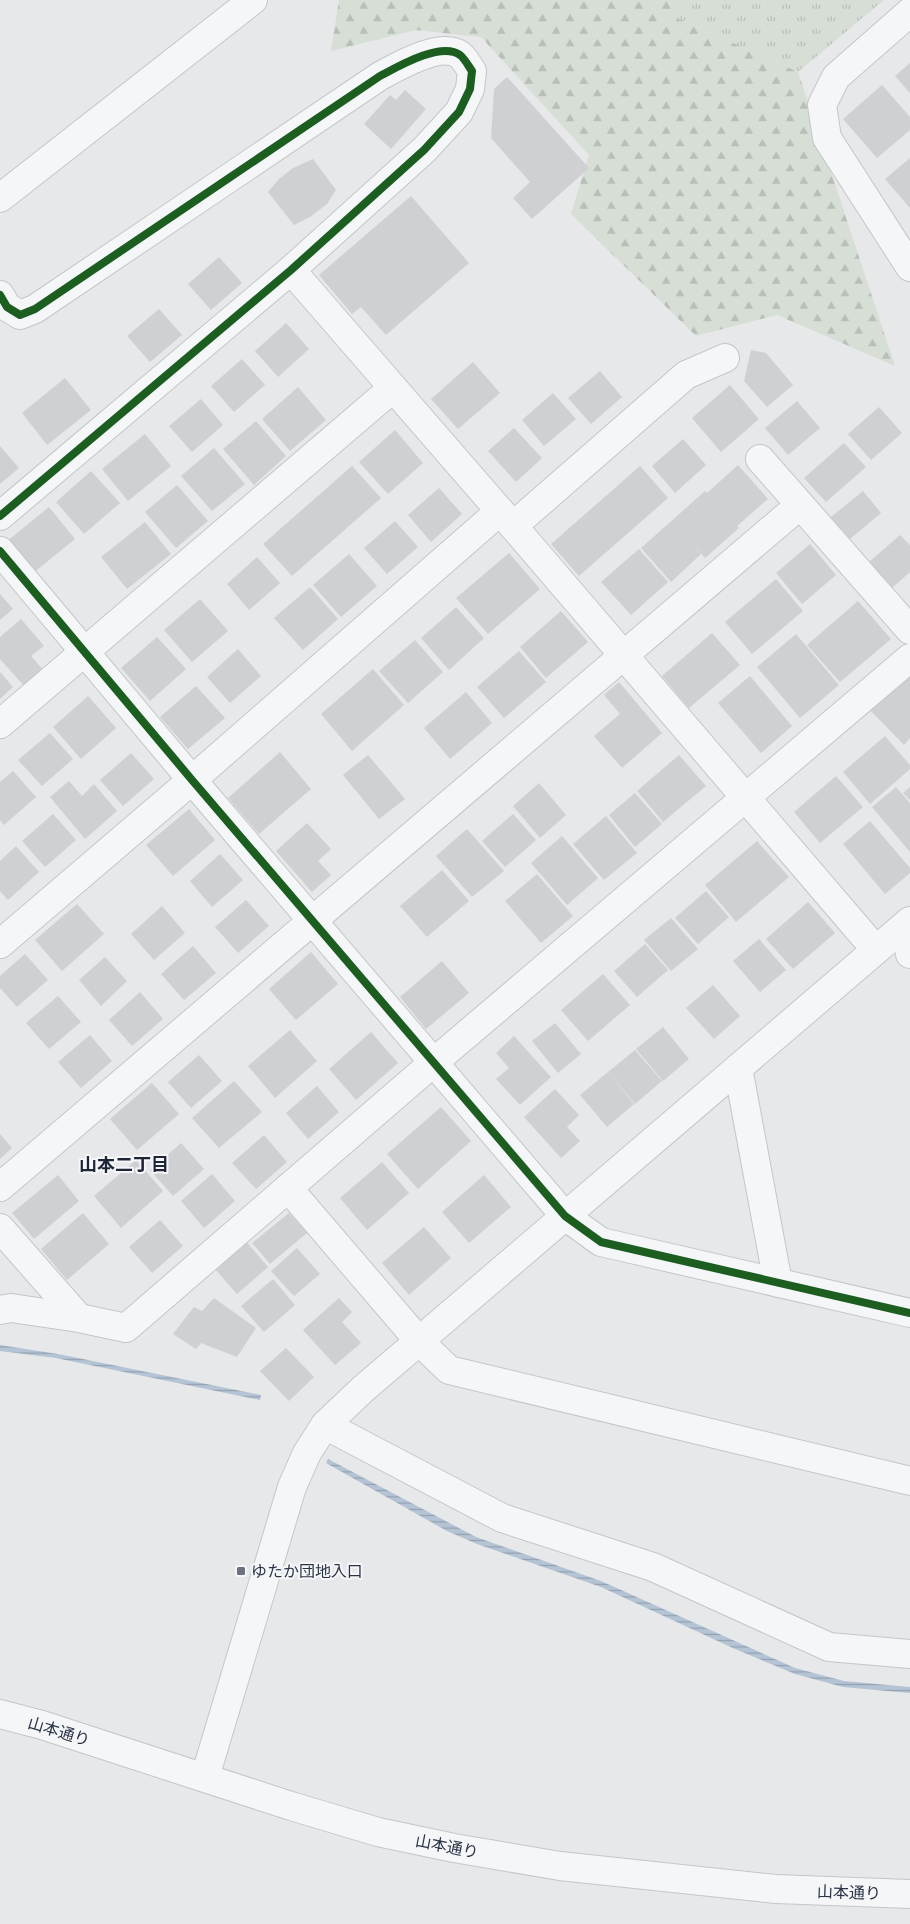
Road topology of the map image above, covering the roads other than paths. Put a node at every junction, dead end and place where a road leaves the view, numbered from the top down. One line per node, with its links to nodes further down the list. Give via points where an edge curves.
1 (253, 0): 3 (street)
2 (910, 12): 4 (street, via 836,77 822,105 828,138)
3 (0, 198)
4 (909, 261)
5 (290, 270): 6 (street, via 424,150 459,112 470,89 472,71 460,55 449,51 419,55 380,76 35,309 20,314 7,306); 8 (street); 11 (street)
6 (0, 294)
7 (725, 358): 12 (street, via 686,375)
8 (393, 388): 12 (street); 15 (street)
9 (760, 459): 10 (street)
10 (800, 505): 14 (street); 16 (street)
11 (0, 516)
12 (507, 518): 16 (street); 19 (street)
13 (0, 551): 15 (street)
14 (910, 630)
15 (85, 651): 18 (street); 19 (street)
16 (625, 656): 20 (street); 21 (street)
17 (910, 658): 20 (street)
18 (0, 724)
19 (192, 780): 21 (street); 23 (street)
20 (747, 798): 24 (street); 26 (street)
21 (314, 921): 26 (street); 28 (street)
22 (907, 923): 24 (street); 25 (street)
23 (0, 944)
24 (876, 950): 27 (street)
25 (910, 954)
26 (434, 1062): 29 (street); 30 (street)
27 (738, 1068): 30 (street); 32 (street)
28 (0, 1187)
29 (288, 1188): 35 (street, via 126,1328); 36 (street)
30 (565, 1216): 32 (street, via 601,1242); 36 (street)
31 (0, 1228): 35 (street)
32 (778, 1283): 34 (street)
33 (0, 1310): 35 (street, via 11,1308)
34 (910, 1313)
35 (79, 1318)
36 (419, 1341): 37 (street); 38 (street, via 449,1370)
37 (325, 1425): 39 (street, via 502,1518 653,1567 829,1647); 41 (street, via 307,1453 292,1487)
38 (910, 1481)
39 (910, 1654)
40 (0, 1714): 41 (street, 山本通り)
41 (205, 1777): 42 (street, 山本通り, via 378,1832 560,1866 776,1889)
42 (910, 1894)

